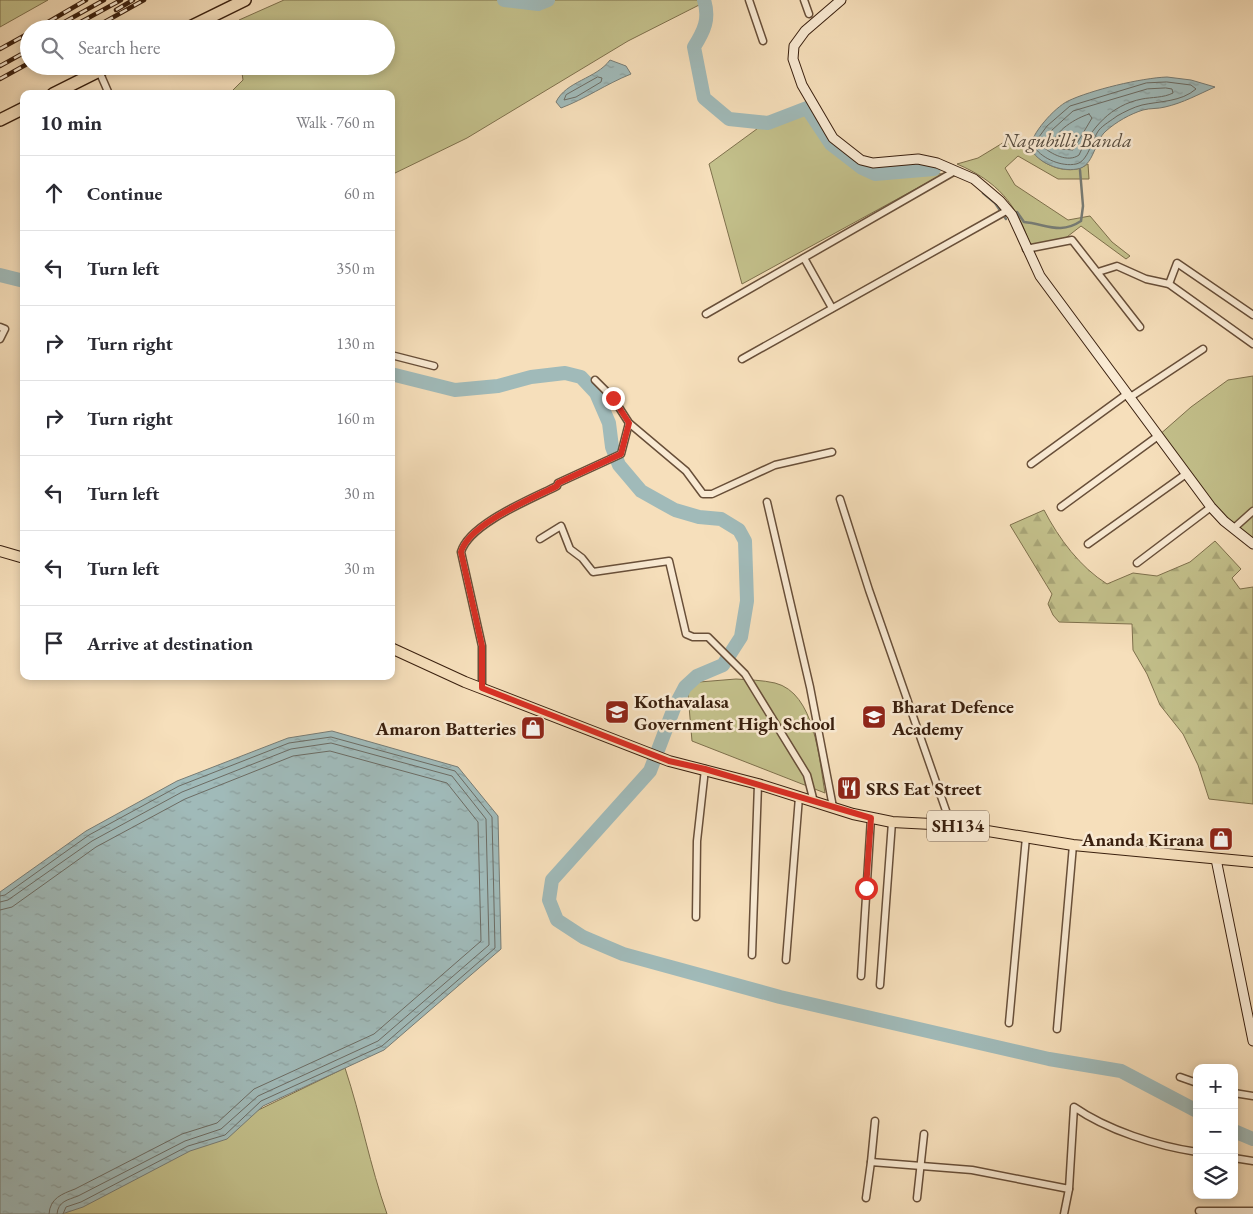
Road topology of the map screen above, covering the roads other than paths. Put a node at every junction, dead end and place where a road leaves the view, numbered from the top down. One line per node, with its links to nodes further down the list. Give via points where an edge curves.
1 (245, 0): 6 (highway)
2 (749, 0): 7 (street)
3 (804, 0): 5 (street)
4 (841, 0): 14 (street, via 805,31 794,46 793,59 802,85 833,138 861,160 873,163 928,160)
5 (809, 14)
6 (204, 20)
7 (763, 41)
8 (92, 75): 10 (highway)
9 (105, 75): 11 (street)
10 (61, 90)
11 (109, 90)
12 (20, 110): 13 (highway)
13 (0, 120)
14 (955, 171): 15 (street, via 981,185); 17 (street)
15 (1007, 210): 16 (street); 20 (street)
16 (1026, 249): 18 (street, via 1072,240); 32 (street, via 1040,276)
17 (804, 258): 20 (street); 21 (street)
18 (1098, 272): 19 (street, via 1117,266 1146,279); 24 (street)
19 (1169, 284): 22 (street, via 1177,263); 26 (street)
20 (832, 308): 29 (street)
21 (706, 314)
22 (1253, 315)
23 (0, 327): 25 (street, via 5,329)
24 (1140, 327)
25 (0, 339)
26 (1253, 344)
27 (1204, 349): 32 (street)
28 (395, 356): 30 (street)
29 (742, 359)
30 (434, 366)
31 (594, 380): 33 (street, via 613,398)
32 (1128, 396): 34 (street); 36 (street)
33 (629, 423): 35 (street, via 686,471 703,494 712,494 775,465); 51 (street, via 621,454 500,514 464,543 461,552 482,646)
34 (1158, 436): 37 (street); 40 (street)
35 (832, 452)
36 (1031, 464)
37 (1186, 474): 41 (street); 45 (street)
38 (840, 499): 59 (street)
39 (767, 502): 56 (street, via 810,687)
40 (1061, 507)
41 (1211, 507): 43 (street); 49 (street)
42 (1253, 511): 43 (street)
43 (1234, 528): 46 (street)
44 (540, 539): 55 (street, via 561,526 570,549 593,572 670,561 686,634 708,637 745,674 807,775)
45 (1088, 544)
46 (1253, 544)
47 (0, 551): 48 (main road)
48 (20, 557)
49 (1137, 563)
50 (395, 650): 51 (main road, SH134)
51 (482, 688): 52 (main road, SH134, via 669,761)
52 (705, 769): 53 (main road, SH134); 64 (street, via 697,841)
53 (758, 784): 54 (main road, SH134); 65 (street)
54 (799, 797): 55 (main road, SH134); 66 (street)
55 (814, 802): 56 (main road, SH134)
56 (833, 807): 57 (main road, SH134)
57 (871, 818): 58 (main road, SH134); 67 (street)
58 (892, 822): 59 (main road, SH134); 68 (street)
59 (951, 825): 60 (main road, SH134)
60 (1026, 837): 61 (main road, SH134); 70 (street)
61 (1074, 845): 62 (main road, SH134); 71 (street)
62 (1216, 859): 63 (main road, SH134); 69 (street)
63 (1253, 862)
64 (696, 917)
65 (752, 955)
66 (786, 960)
67 (861, 976)
68 (880, 985)
69 (1250, 1003): 72 (street)
70 (1009, 1023)
71 (1057, 1029)
72 (1253, 1041)
73 (1180, 1077): 74 (street)
74 (1193, 1082)
75 (1238, 1094): 76 (street)
76 (1253, 1096)
77 (875, 1121): 82 (street)
78 (924, 1134): 83 (street)
79 (1193, 1151): 84 (street, via 1167,1148 1087,1116 1074,1107)
80 (1238, 1159): 81 (street)
81 (1253, 1161)
82 (871, 1162): 83 (street); 85 (street)
83 (920, 1166): 84 (street, via 972,1170); 86 (street)
84 (1069, 1189): 89 (street)
85 (866, 1198)
86 (917, 1198)
87 (1199, 1211): 88 (street)
88 (1253, 1211)
89 (1064, 1214)

